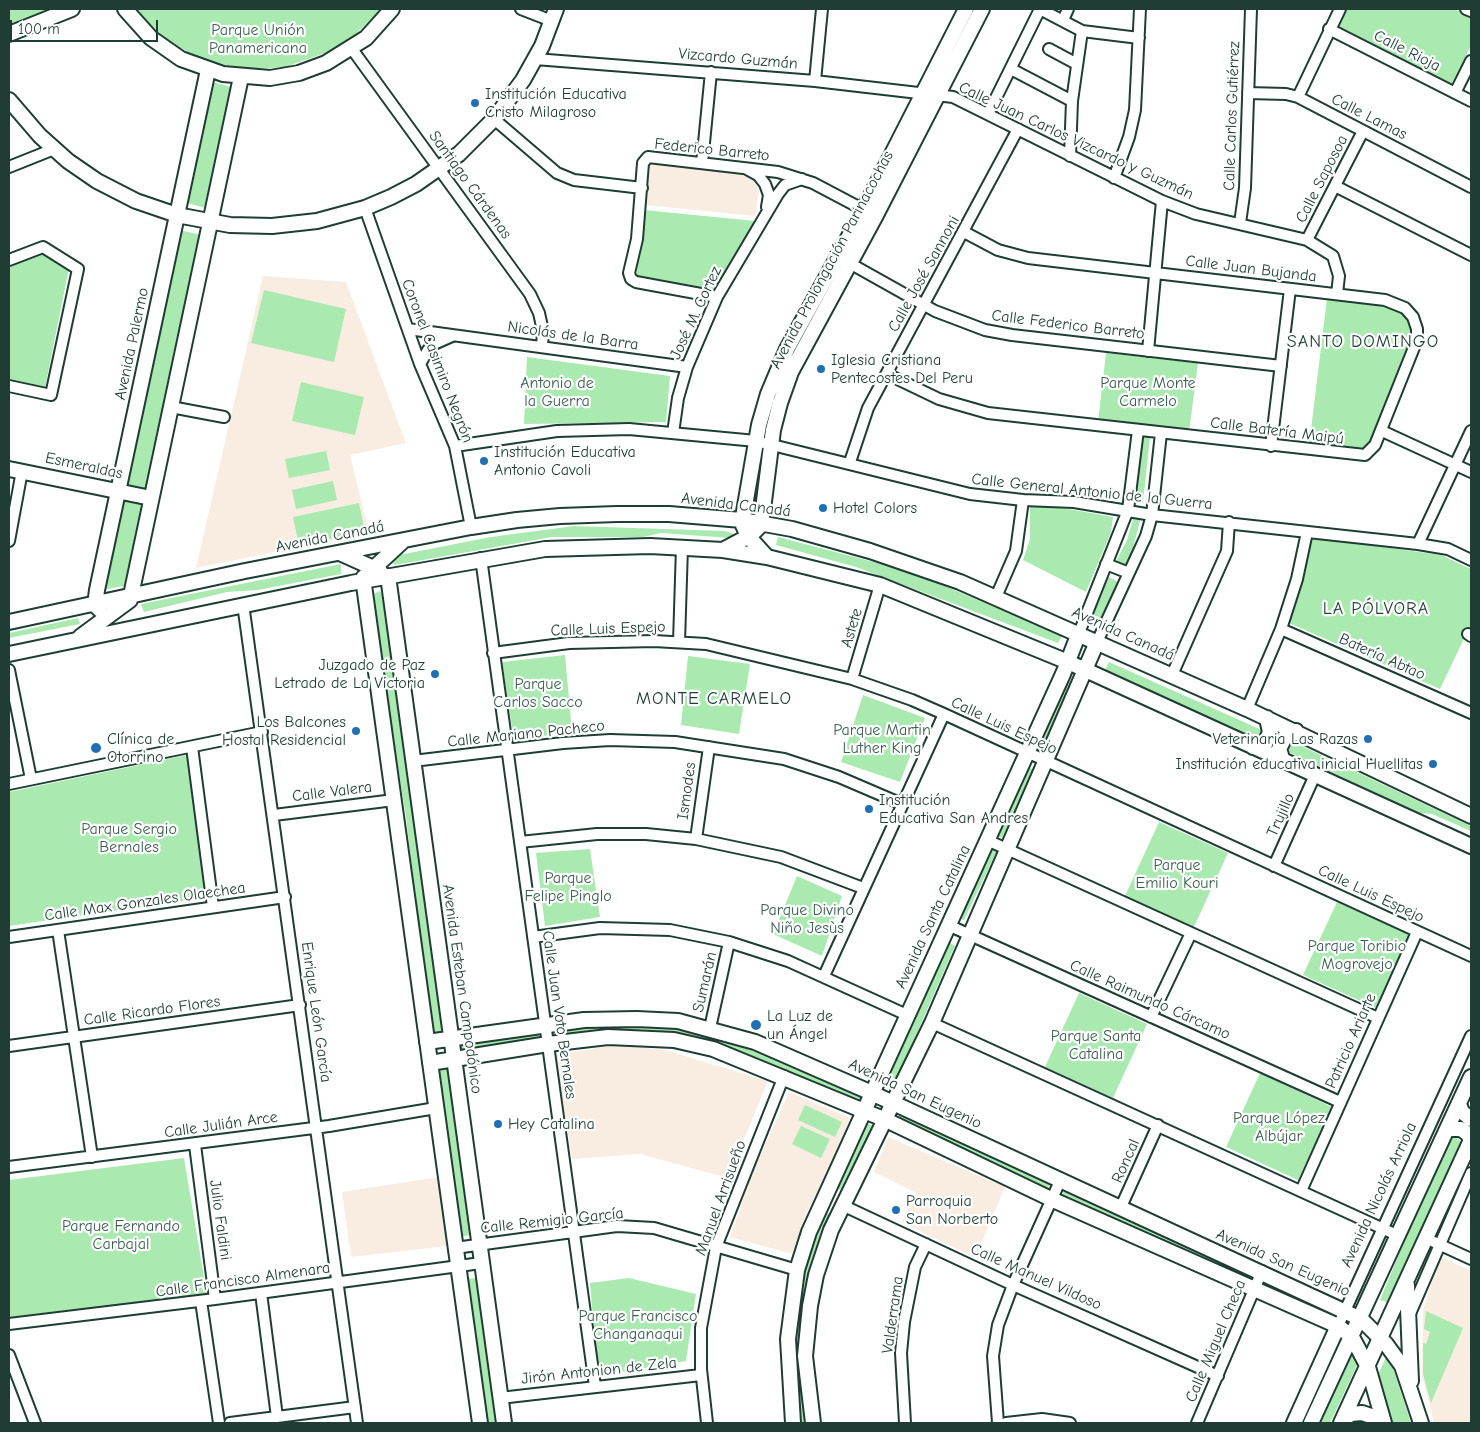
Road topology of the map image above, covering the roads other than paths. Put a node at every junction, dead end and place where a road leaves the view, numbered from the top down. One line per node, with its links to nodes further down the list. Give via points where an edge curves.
1 (72, 9): 19 (street)
2 (125, 9): 27 (street, via 157,43 181,59)
3 (392, 9): 21 (street, via 379,26)
4 (521, 9): 15 (street)
5 (822, 9): 30 (street)
6 (966, 9): 32 (street, Avenida Prolongación Parinacochas)
7 (982, 9): 34 (street, Avenida Prolongación Parinacochas)
8 (1040, 9): 16 (street); 26 (street)
9 (1068, 9): 16 (street)
10 (1140, 9): 20 (street)
11 (1251, 9): 33 (street, Calle Carlos Gutiérrez)
12 (1340, 9): 17 (street)
13 (1466, 9): 14 (street)
14 (1471, 12)
15 (554, 15): 23 (street)
16 (1063, 20): 18 (street)
17 (1329, 29): 31 (street, Calle Rioja); 35 (street)
18 (1082, 31): 20 (street); 25 (street)
19 (9, 34)
20 (1139, 38): 49 (street, via 1135,110)
21 (352, 49): 29 (street, via 299,73 270,78); 48 (street, Santiago Cárdenas)
22 (1049, 49): 25 (street)
23 (536, 59): 28 (street, Vizcardo Guzmán); 40 (street)
24 (1471, 61): 31 (street)
25 (1077, 64): 37 (street)
26 (1011, 69): 37 (street); 39 (street)
27 (208, 70): 29 (street); 58 (street, Avenida Palermo)
28 (711, 72): 30 (street, Vizcardo Guzmán); 45 (street)
29 (241, 77): 59 (street)
30 (815, 81): 32 (street, Vizcardo Guzmán)
31 (1455, 92): 38 (street, Calle Rioja)
32 (924, 93): 34 (street, Vizcardo Guzmán); 56 (street, Avenida Prolongación Parinacochas)
33 (1248, 93): 35 (street, Calle Lamas); 60 (street, Calle Carlos Gutiérrez, via 1245,188)
34 (938, 94): 39 (street, Calle Juan Carlos Vizcardo y Guzmán, via 953,97); 56 (street, Avenida Prolongación Parinacochas)
35 (1298, 97): 42 (street, Calle Lamas)
36 (9, 100): 43 (street)
37 (1072, 101): 44 (street)
38 (1471, 101)
39 (988, 114): 41 (street, Calle Juan Carlos Vizcardo y Guzmán)
40 (494, 120): 48 (street); 53 (street, via 557,173 574,180)
41 (1018, 129): 44 (street, Calle Juan Carlos Vizcardo y Guzmán); 61 (street, Calle José Sannoni)
42 (1363, 131): 51 (street, Calle Saposoa); 52 (street, Calle Lamas)
43 (54, 149): 46 (street); 58 (street, via 82,171 116,191)
44 (1070, 156): 49 (street, Calle Juan Carlos Vizcardo y Guzmán)
45 (702, 163): 47 (street, Federico Barreto); 53 (street, Federico Barreto, via 648,157 643,163)
46 (9, 167)
47 (744, 168): 50 (street, Federico Barreto); 57 (street, José M. Cortez, via 758,175 765,184 769,195)
48 (440, 169): 55 (street); 73 (street, Santiago Cárdenas, via 530,294 539,313)
49 (1114, 178): 54 (street, Calle Juan Carlos Vizcardo y Guzmán)
50 (802, 179): 56 (street, Federico Barreto); 57 (street, José M. Cortez, via 785,185)
51 (1335, 186): 62 (street, Calle Saposoa); 63 (street)
52 (1471, 186)
53 (642, 188): 69 (street, via 637,239 629,273 631,278 636,282)
54 (1162, 201): 60 (street, Calle Juan Carlos Vizcardo y Guzmán, via 1196,214); 66 (street)
55 (365, 208): 59 (street, via 292,224 251,226); 71 (street, Coronel Casimiro Negrón)
56 (869, 213): 65 (street, Avenida Prolongación Parinacochas)
57 (766, 214): 69 (street, José M. Cortez)
58 (177, 215): 59 (street); 95 (street, Avenida Palermo)
59 (210, 222): 80 (street)
60 (1240, 223): 62 (street, Calle Juan Carlos Vizcardo y Guzmán)
61 (964, 232): 66 (street, Calle Juan Bujanda, via 1017,256); 70 (street, Calle José Sannoni)
62 (1307, 240): 68 (street, Calle Juan Carlos Vizcardo y Guzmán, via 1333,256 1339,276)
63 (1471, 255)
64 (9, 260): 79 (street, via 43,247 78,269 51,395)
65 (843, 260): 70 (street, Calle Federico Barreto); 87 (street, Avenida Prolongación Parinacochas, via 780,364 768,394); 88 (street, Avenida Prolongación Parinacochas, via 791,372)
66 (1155, 273): 67 (street, Calle Juan Bujanda); 74 (street)
67 (1290, 289): 68 (street, Calle Juan Bujanda); 76 (street)
68 (1337, 294): 84 (street, Calle Juan Bujanda, via 1396,303 1406,308 1417,329 1417,340)
69 (717, 296): 77 (street, José M. Cortez)
70 (923, 304): 74 (street, Calle Federico Barreto, via 954,319 994,332); 78 (street, Calle José Sannoni)
71 (408, 329): 72 (street, Nicolás de la Barra); 75 (street, Coronel Casimiro Negrón)
72 (456, 335): 73 (street, Nicolás de la Barra); 75 (street, via 434,344)
73 (542, 347): 77 (street, Nicolás de la Barra)
74 (1148, 350): 76 (street, Calle Federico Barreto)
75 (420, 364): 89 (street, Coronel Casimiro Negrón)
76 (1281, 366): 90 (street)
77 (687, 367): 85 (street, José M. Cortez)
78 (887, 374): 82 (street, Calle Batería Maipú, via 939,399 988,413); 91 (street, Calle José Sannoni, via 864,417)
79 (9, 386)
80 (171, 407): 81 (street); 96 (street)
81 (224, 417)
82 (1138, 430): 86 (street, Calle Batería Maipú); 98 (street, Avenida Santa Catalina)
83 (1471, 431): 92 (street)
84 (1382, 432): 90 (street, Calle Batería Maipú, via 1376,445 1365,455); 92 (street)
85 (673, 433): 87 (street); 89 (street, via 629,428 566,431)
86 (1161, 433): 90 (street, Calle Batería Maipú); 99 (street)
87 (756, 441): 88 (street); 100 (street, Avenida Prolongación Parinacochas)
88 (771, 443): 91 (street, Calle General Antonio de la Guerra); 102 (street, Avenida Prolongación Parinacochas)
89 (455, 446): 103 (street, Coronel Casimiro Negrón)
90 (1271, 446)
91 (850, 462): 97 (street, Calle General Antonio de la Guerra, via 955,491)
92 (1456, 465): 94 (street); 108 (street)
93 (16, 470): 95 (street, Esmeraldas); 106 (street)
94 (1471, 472)
95 (118, 491): 96 (street, Esmeraldas); 124 (street, Avenida Palermo)
96 (151, 498): 121 (street)
97 (1023, 500): 98 (street, Calle General Antonio de la Guerra, via 1074,502); 122 (street, via 1016,551)
98 (1128, 510): 99 (street, Calle General Antonio de la Guerra); 115 (street, Avenida Santa Catalina)
99 (1152, 515): 101 (street, Calle General Antonio de la Guerra); 117 (street)
100 (742, 520): 102 (street, Avenida Canadá); 103 (street, Avenida Canadá, via 669,514 608,514 560,516); 105 (street)
101 (1229, 522): 104 (street, Calle General Antonio de la Guerra); 138 (street, via 1227,550)
102 (762, 523): 105 (street); 122 (street, Avenida Canadá, via 901,560)
103 (471, 527): 107 (street, Avenida Canadá)
104 (1306, 532): 108 (street, Calle General Antonio de la Guerra); 128 (street, via 1297,579)
105 (748, 536): 110 (street); 112 (street)
106 (9, 541)
107 (402, 542): 111 (street, Avenida Canadá); 116 (street)
108 (1418, 544): 114 (street, Calle General Antonio de la Guerra, via 1448,549)
109 (682, 547): 110 (street); 113 (street, via 545,549); 131 (street)
110 (723, 550): 112 (street)
111 (340, 554): 116 (street); 121 (street, Avenida Canadá)
112 (767, 557): 120 (street)
113 (481, 558): 118 (street); 133 (street, Calle Juan Voto Bernales)
114 (1471, 560)
115 (1106, 564): 117 (street); 129 (street, Avenida Santa Catalina)
116 (374, 569): 118 (street); 119 (street)
117 (1129, 573): 132 (street)
118 (388, 576): 119 (street); 151 (street, Avenida Esteban Campodónico)
119 (363, 580): 123 (street); 157 (street)
120 (880, 585): 135 (street); 139 (street, Astete)
121 (131, 596): 124 (street, Avenida Canadá); 125 (street)
122 (996, 597): 129 (street, Avenida Canadá)
123 (243, 604): 127 (street); 144 (street, Enrique León García)
124 (95, 605): 125 (street, via 98,610); 126 (street, Avenida Canadá)
125 (112, 614): 127 (street); 130 (street)
126 (9, 622)
127 (136, 626): 130 (street)
128 (1280, 629): 140 (street); 141 (street, Batería Abtao)
129 (1079, 633): 132 (street, Avenida Canadá); 135 (street, Avenida Santa Catalina)
130 (77, 639): 134 (street)
131 (679, 642): 133 (street, Calle Luis Espejo, via 569,643); 139 (street, Calle Luis Espejo, via 706,644)
132 (1097, 642): 137 (street); 138 (street, Avenida Canadá)
133 (493, 653): 149 (street, Calle Juan Voto Bernales)
134 (9, 654)
135 (1068, 662): 137 (street); 150 (street, Avenida Santa Catalina)
136 (9, 670): 155 (street)
137 (1085, 671): 148 (street); 153 (street)
138 (1172, 675): 140 (street, Avenida Canadá)
139 (852, 680): 142 (street, Calle Luis Espejo)
140 (1247, 709): 143 (street, Avenida Canadá)
141 (1471, 713)
142 (944, 714): 150 (street, Calle Luis Espejo); 158 (street)
143 (1267, 718): 145 (street, Avenida Canadá); 148 (street, via 1270,732 1265,744)
144 (262, 732): 146 (street); 159 (street, Enrique León García)
145 (1296, 732): 152 (street, via 1285,737 1279,749); 160 (street, Avenida Canadá)
146 (192, 746): 155 (street); 169 (street)
147 (709, 747): 149 (street, Calle Mariano Pacheco, via 675,742 610,740); 158 (street, Calle Mariano Pacheco, via 784,759 839,777); 161 (street, Ismodes)
148 (1253, 747): 152 (street)
149 (506, 750): 151 (street, Calle Mariano Pacheco); 163 (street, Calle Juan Voto Bernales)
150 (1027, 753): 153 (street, Calle Luis Espejo); 162 (street, Avenida Santa Catalina)
151 (413, 761): 189 (street, Avenida Esteban Campodónico)
152 (1283, 761): 154 (street)
153 (1045, 762): 165 (street); 166 (street, Calle Luis Espejo)
154 (1315, 775): 164 (street); 166 (street, Trujillo)
155 (31, 779): 156 (street)
156 (9, 784)
157 (394, 800): 159 (street, Calle Valera); 190 (street)
158 (902, 804): 167 (street)
159 (274, 814): 168 (street, Enrique León García)
160 (1471, 816)
161 (696, 839): 163 (street, via 597,834); 167 (street, via 781,857)
162 (987, 840): 165 (street); 170 (street, Avenida Santa Catalina)
163 (520, 842): 176 (street, Calle Juan Voto Bernales)
164 (1471, 846)
165 (1007, 849): 173 (street); 174 (street)
166 (1274, 866): 172 (street, Calle Luis Espejo)
167 (863, 888): 179 (street)
168 (285, 897): 169 (street, Calle Max Gonzales Olaechea); 180 (street, Enrique León García)
169 (213, 907): 171 (street, Calle Max Gonzales Olaechea)
170 (948, 925): 174 (street, Calle Raimundo Cárcamo); 181 (street, Avenida Santa Catalina)
171 (58, 930): 175 (street, Calle Max Gonzales Olaechea); 188 (street)
172 (1417, 932): 178 (street, Calle Luis Espejo); 183 (street, Patricio Ariarte)
173 (1191, 933): 182 (street); 183 (street)
174 (970, 935): 182 (street, Calle Raimundo Cárcamo); 184 (street)
175 (9, 937)
176 (533, 937): 177 (street, via 600,928 670,930); 185 (street, Calle Juan Voto Bernales)
177 (729, 942): 179 (street); 186 (street, Sumarán)
178 (1471, 956)
179 (824, 976): 181 (street)
180 (300, 1005): 188 (street, Calle Ricardo Flores); 206 (street, Enrique León García)
181 (907, 1015): 197 (street, Avenida Santa Catalina)
182 (1151, 1016): 198 (street, Calle Raimundo Cárcamo)
183 (1378, 1018): 198 (street, Patricio Ariarte)
184 (932, 1023): 199 (street); 205 (street)
185 (545, 1025): 186 (street, Avenida San Eugenio, via 637,1019 678,1021); 189 (street, Avenida San Eugenio); 191 (street, Calle Juan Voto Bernales)
186 (710, 1028): 197 (street, Avenida San Eugenio, via 755,1042)
187 (1471, 1036): 218 (street, Avenida Nicolás Arriola)
188 (74, 1037): 192 (street, Calle Ricardo Flores); 210 (street)
189 (451, 1038): 190 (street, Avenida San Eugenio); 193 (street, Avenida Esteban Campodónico)
190 (427, 1042): 194 (street)
191 (548, 1044): 193 (street); 195 (street, via 608,1037 674,1040 713,1049); 219 (street, Calle Juan Voto Bernales)
192 (9, 1046)
193 (454, 1059): 194 (street); 222 (street, Avenida Esteban Campodónico)
194 (430, 1063): 201 (street)
195 (784, 1076): 202 (street); 225 (street, Manuel Arrisueño)
196 (1471, 1077): 200 (street)
197 (873, 1094): 199 (street, Avenida San Eugenio); 202 (street, Avenida Santa Catalina)
198 (1340, 1102): 214 (street, Patricio Ariarte)
199 (894, 1103): 204 (street); 213 (street, Avenida San Eugenio)
200 (1459, 1104): 203 (street, via 1462,1112); 207 (street)
201 (436, 1108): 206 (street, Calle Julián Arce); 226 (street)
202 (866, 1111): 204 (street); 230 (street, Avenida Santa Catalina, via 809,1232)
203 (1471, 1119)
204 (886, 1120): 215 (street); 216 (street)
205 (1158, 1125): 214 (street); 217 (street, Roncal)
206 (316, 1128): 209 (street, Calle Julián Arce); 232 (street, Enrique León García)
207 (1447, 1130): 208 (street, via 1461,1129); 220 (street)
208 (1471, 1141): 221 (street)
209 (195, 1145): 210 (street, Calle Julián Arce); 237 (street, Julio Faldini)
210 (92, 1156): 211 (street, Calle Julián Arce)
211 (9, 1168)
212 (1471, 1174): 224 (street)
213 (1060, 1181): 215 (street); 217 (street, Avenida San Eugenio)
214 (1301, 1191): 218 (street)
215 (1051, 1199): 234 (street); 235 (street)
216 (842, 1205): 223 (street, Calle Manuel Vildoso); 264 (street, via 816,1275 810,1306 805,1356)
217 (1120, 1209): 231 (street, Avenida San Eugenio)
218 (1384, 1228): 220 (street); 239 (street, Avenida Nicolás Arriola)
219 (574, 1231): 222 (street, Calle Remigio García); 225 (street, Calle Remigio García, via 617,1226 654,1228); 250 (street, Calle Juan Voto Bernales)
220 (1399, 1236): 241 (street)
221 (1426, 1238): 224 (street); 233 (street)
222 (478, 1244): 226 (street, Calle Remigio García); 228 (street, Avenida Esteban Campodónico)
223 (926, 1244): 234 (street, Calle Manuel Vildoso); 265 (street, Valderrama, via 915,1267 901,1353)
224 (1440, 1244): 227 (street); 240 (street)
225 (716, 1247): 230 (street, Calle Remigio García); 248 (street, Manuel Arrisueño, via 701,1328)
226 (455, 1248): 229 (street)
227 (1471, 1259)
228 (481, 1263): 229 (street, Calle Francisco Almenara); 252 (street, Avenida Esteban Campodónico)
229 (457, 1265): 232 (street, Calle Francisco Almenara); 260 (street)
230 (797, 1270): 263 (street, Avenida Santa Catalina, via 788,1339)
231 (1262, 1271): 235 (street, Calle Miguel Checa); 239 (street, Avenida San Eugenio)
232 (337, 1282): 236 (street, Calle Francisco Almenara); 253 (street, Enrique León García)
233 (1406, 1282): 240 (street); 245 (street)
234 (1013, 1285): 249 (street, Calle Manuel Vildoso); 266 (street, via 1004,1305 993,1356)
235 (1255, 1289): 243 (street); 249 (street, Calle Miguel Checa)
236 (261, 1293): 237 (street, Calle Francisco Almenara); 254 (street)
237 (216, 1300): 238 (street, Calle Francisco Almenara)
238 (201, 1301): 242 (street, Calle Francisco Almenara); 257 (street)
239 (1345, 1310): 241 (street, Avenida San Eugenio); 243 (street, Avenida Nicolás Arriola)
240 (1409, 1316): 251 (street)
241 (1361, 1319): 244 (street); 245 (street, Avenida San Eugenio)
242 (9, 1324)
243 (1338, 1326): 244 (street); 270 (street, Avenida Nicolás Arriola)
244 (1352, 1338): 247 (street); 271 (street)
245 (1381, 1338): 247 (street); 251 (street, Avenida San Eugenio, via 1402,1366)
246 (9, 1355): 256 (street)
247 (1368, 1367): 255 (street); 273 (street)
248 (701, 1374): 250 (street, Jirón Antonion de Zela); 262 (street, Manuel Arrisueño)
249 (1218, 1376): 269 (street, Calle Miguel Checa)
250 (595, 1386): 252 (street, Jirón Antonion de Zela)
251 (1412, 1392): 274 (street)
252 (500, 1398): 261 (street, Avenida Esteban Campodónico)
253 (355, 1406): 254 (street); 259 (street, Enrique León García)
254 (277, 1417): 258 (street)
255 (1342, 1421): 272 (street, via 1351,1414 1362,1413)
256 (35, 1423)
257 (219, 1423)
258 (230, 1423)
259 (357, 1423)
260 (480, 1423)
261 (504, 1423)
262 (707, 1423)
263 (793, 1423)
264 (813, 1423)
265 (905, 1423)
266 (998, 1423)
267 (1006, 1423): 268 (street, via 1042,1419)
268 (1070, 1423)
269 (1197, 1423)
270 (1294, 1423)
271 (1311, 1423)
272 (1379, 1423)
273 (1384, 1423)
274 (1421, 1423)

